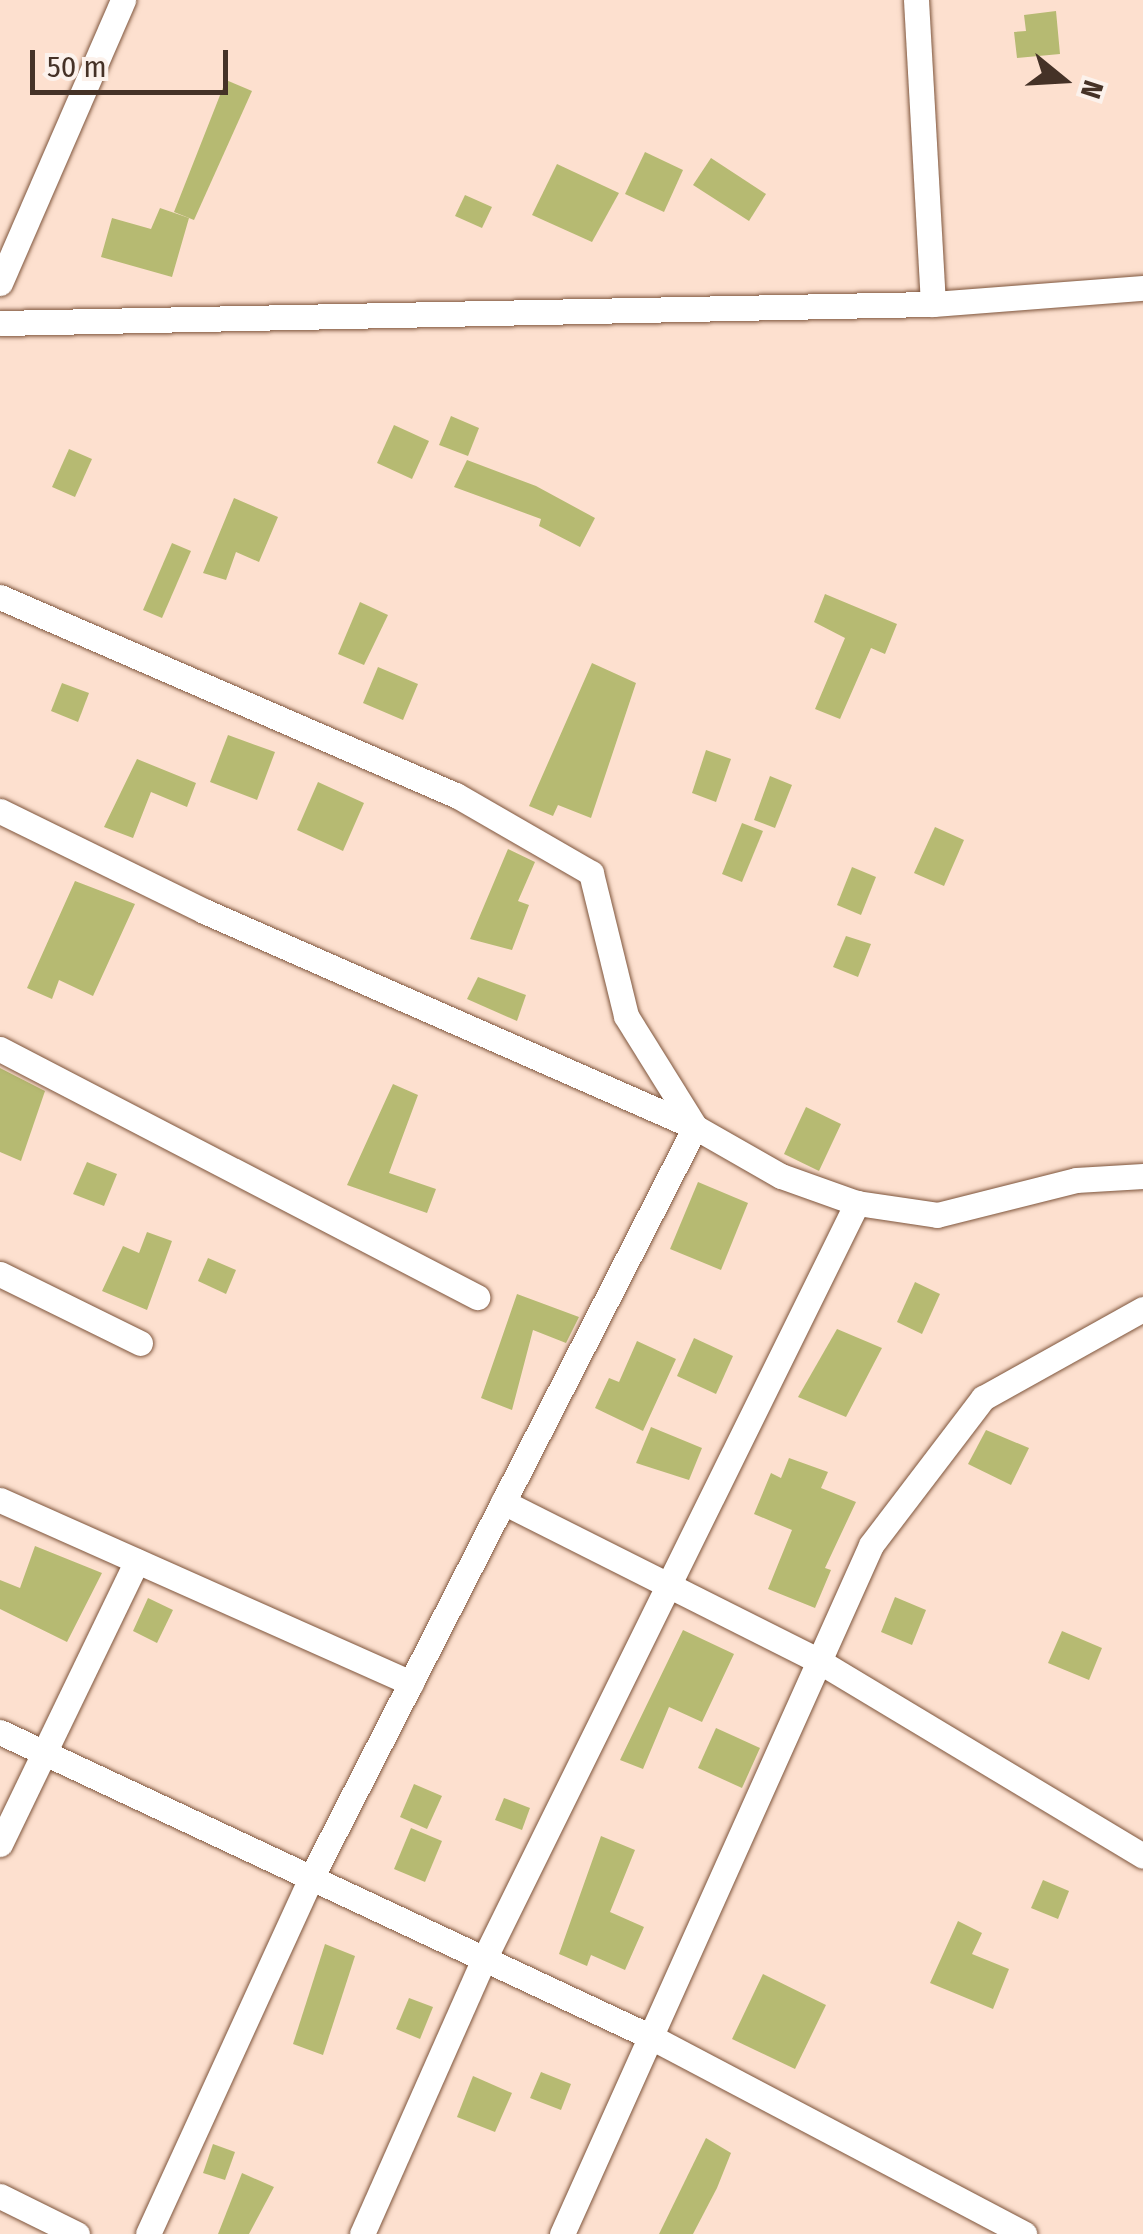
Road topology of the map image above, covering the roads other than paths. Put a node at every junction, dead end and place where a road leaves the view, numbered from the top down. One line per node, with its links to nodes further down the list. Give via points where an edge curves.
1 (123, 0): 3 (street)
2 (916, 0): 5 (street)
3 (0, 284)
4 (1143, 288): 5 (street)
5 (932, 304): 6 (street)
6 (0, 323)
7 (0, 597): 10 (street, via 456,794 591,873 626,1016)
8 (0, 811): 10 (street, via 204,911)
9 (0, 1049): 14 (street)
10 (695, 1127): 12 (street, via 781,1176); 18 (street)
11 (1143, 1176): 12 (street, via 1076,1180 938,1215)
12 (857, 1203): 20 (street)
13 (0, 1274): 16 (street)
14 (478, 1297)
15 (1143, 1309): 21 (street, via 983,1398 871,1545)
16 (140, 1343)
17 (0, 1500): 19 (street)
18 (503, 1502): 20 (street); 22 (street)
19 (138, 1561): 22 (street); 24 (street)
20 (668, 1586): 21 (street); 28 (street)
21 (817, 1660): 26 (street); 29 (street)
22 (411, 1682): 27 (street)
23 (0, 1732): 24 (street)
24 (44, 1753): 25 (street); 27 (street)
25 (0, 1844)
26 (1143, 1856)
27 (310, 1880): 28 (street); 32 (street)
28 (485, 1957): 29 (street); 33 (street)
29 (651, 2037): 34 (street); 35 (street)
30 (0, 2196): 31 (street)
31 (77, 2234)
32 (148, 2234)
33 (362, 2234)
34 (562, 2234)
35 (1024, 2234)

